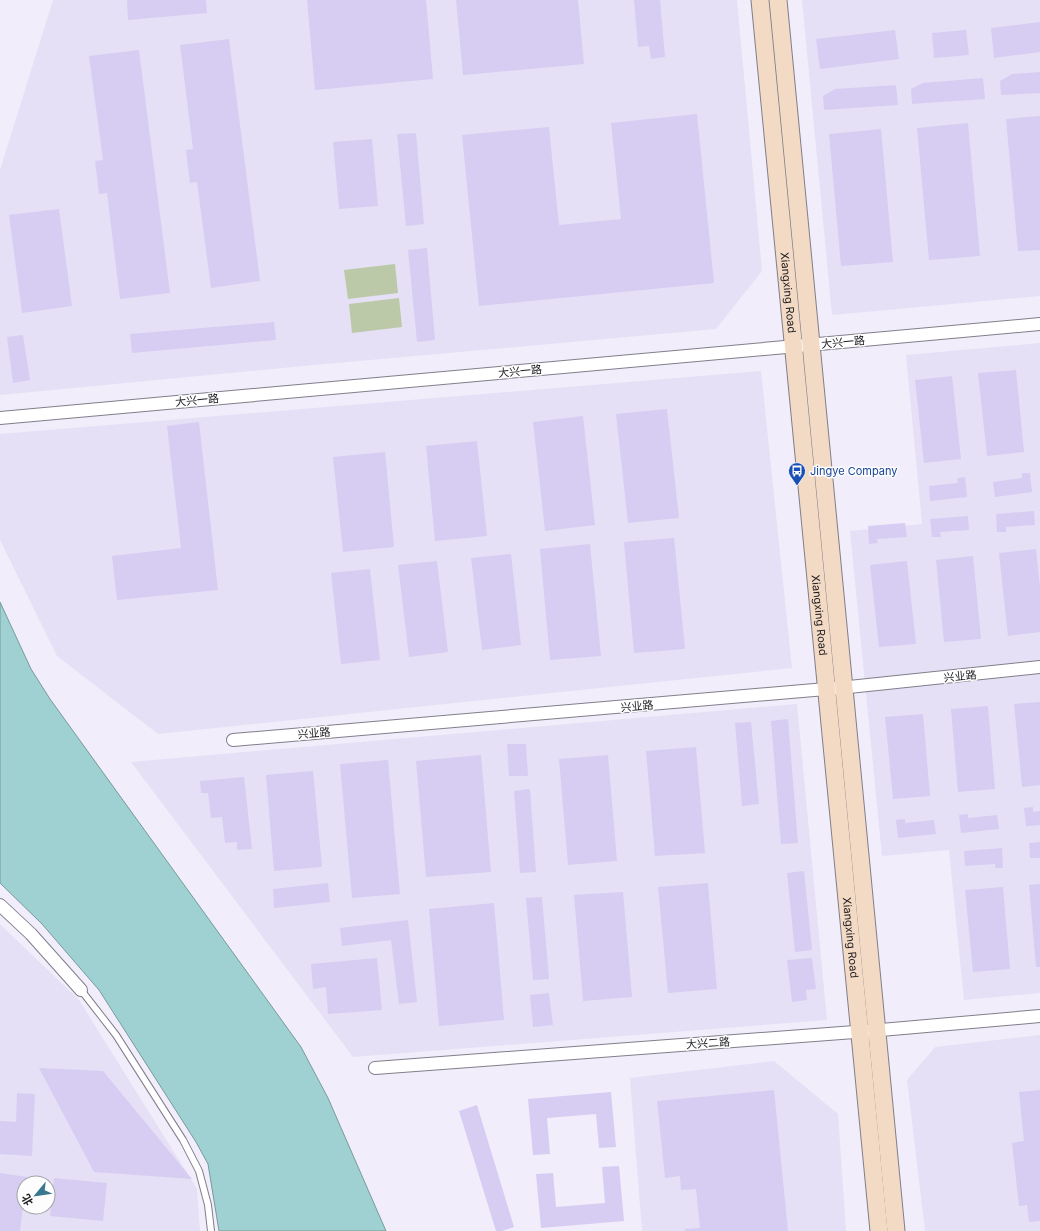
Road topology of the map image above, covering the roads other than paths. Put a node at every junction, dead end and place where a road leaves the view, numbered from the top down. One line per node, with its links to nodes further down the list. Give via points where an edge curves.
1 (760, 0): 5 (street, Xiangxing Road)
2 (778, 0): 4 (street, Xiangxing Road)
3 (1040, 324): 4 (street, 大兴一路)
4 (811, 344): 5 (street, 大兴一路); 8 (street, Xiangxing Road)
5 (794, 346): 6 (street, 大兴一路); 9 (street, Xiangxing Road)
6 (0, 418)
7 (1040, 668): 8 (street, 兴业路)
8 (844, 688): 9 (street, 兴业路); 14 (street, Xiangxing Road)
9 (827, 689): 10 (street, 兴业路); 15 (street, Xiangxing Road)
10 (233, 740)
11 (0, 905): 12 (street)
12 (81, 990): 17 (lane, via 116,1036 183,1140 198,1171 208,1205)
13 (1040, 1016): 14 (street, 大兴二路)
14 (877, 1030): 15 (street, 大兴二路); 19 (street, Xiangxing Road)
15 (860, 1032): 16 (street, 大兴二路); 18 (street, Xiangxing Road)
16 (376, 1068)
17 (211, 1231)
18 (879, 1231)
19 (896, 1231)

